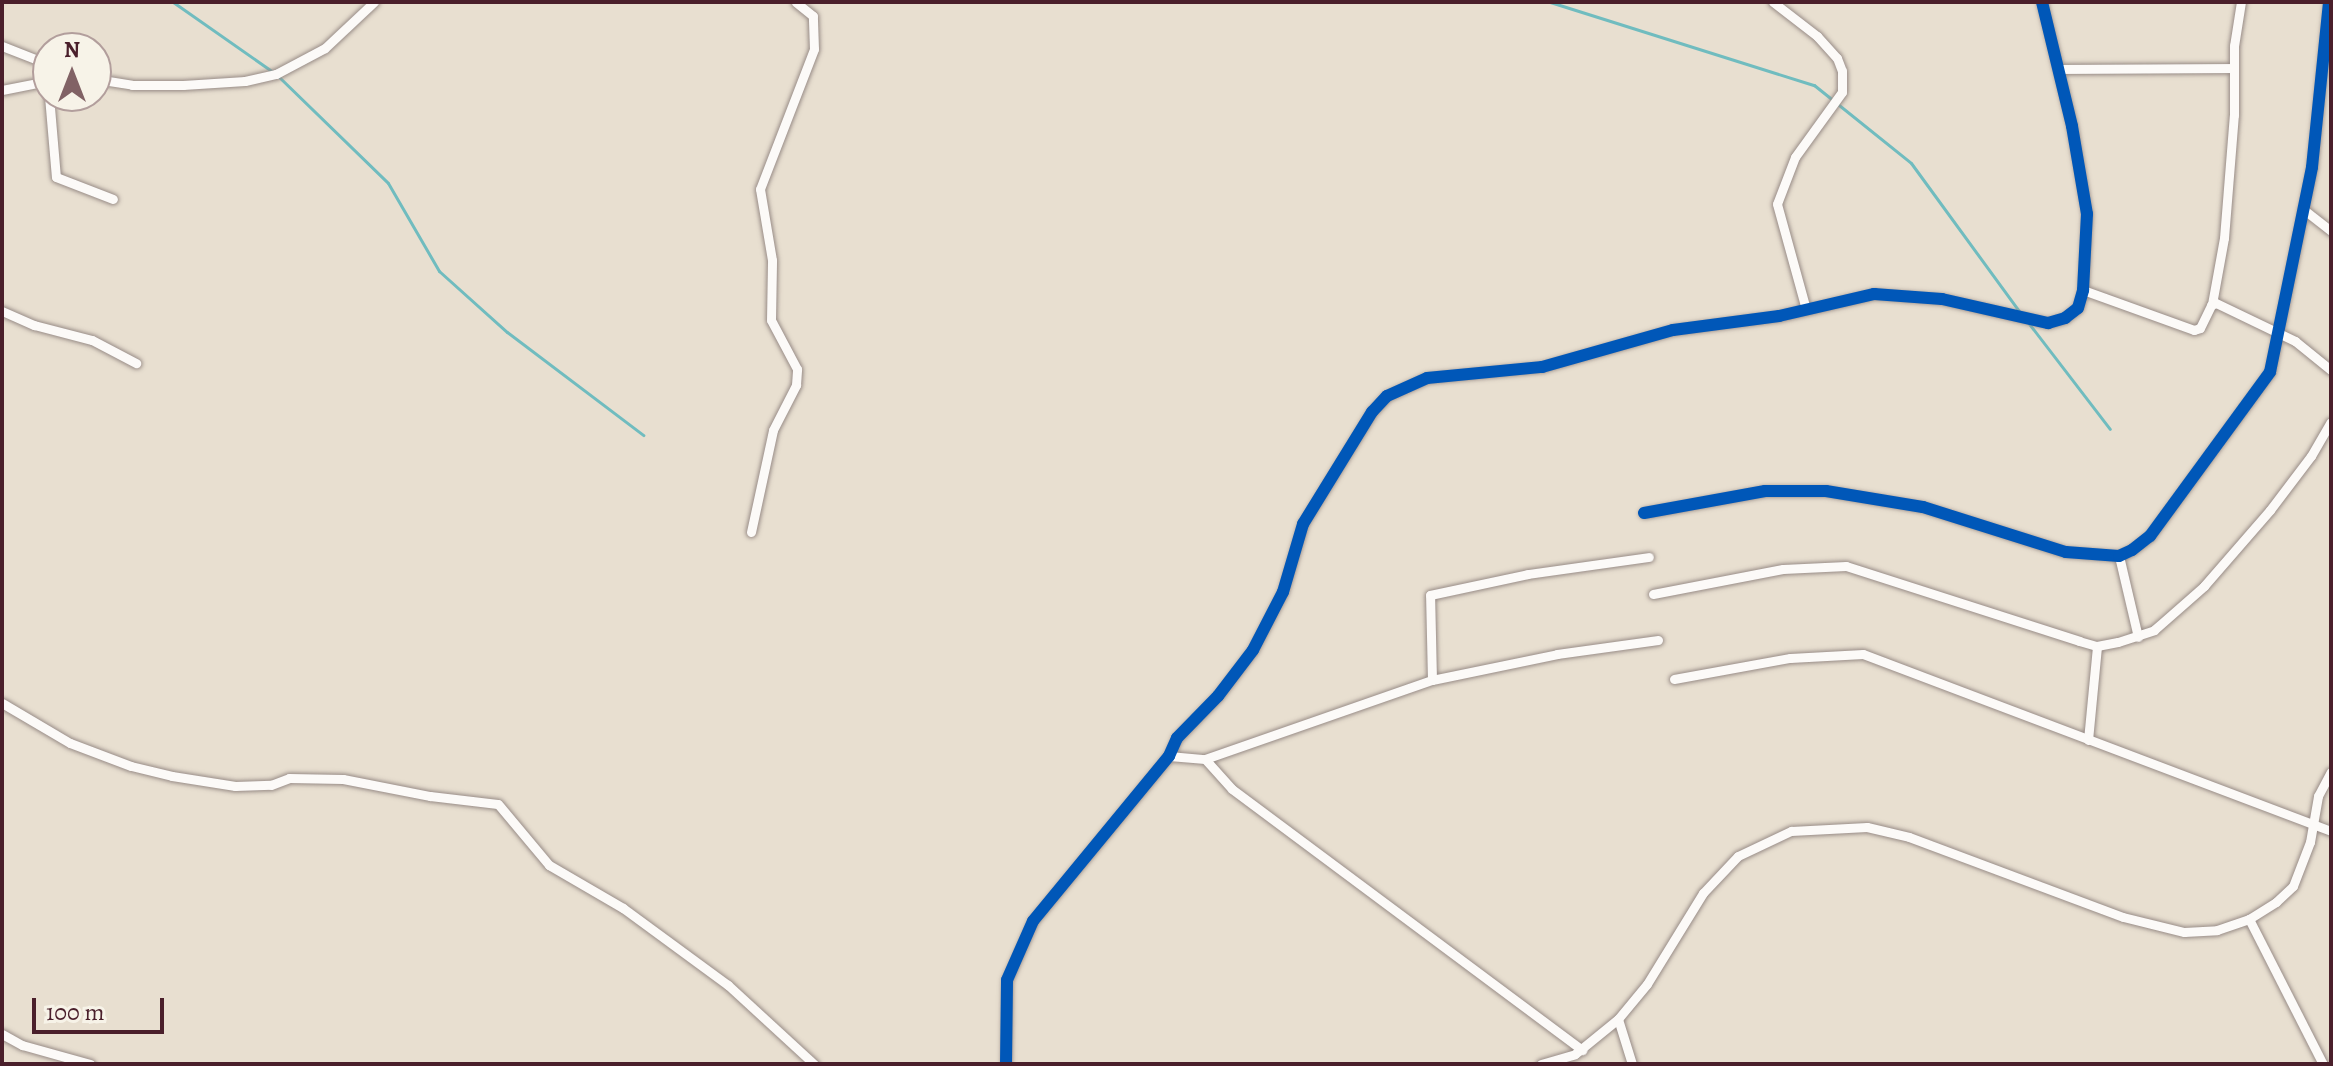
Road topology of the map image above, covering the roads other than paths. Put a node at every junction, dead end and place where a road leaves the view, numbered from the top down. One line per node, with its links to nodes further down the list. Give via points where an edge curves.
1 (374, 2): 11 (street, via 325,48 276,74 183,85)
2 (796, 2): 27 (street, via 813,16 814,49 760,189 772,260 771,320 797,369 796,385 773,430)
3 (1773, 2): 20 (street, via 1817,36 1842,71 1842,92 1795,157 1777,204)
4 (2042, 2): 10 (street)
5 (2241, 2): 9 (street)
6 (2329, 2): 16 (street)
7 (2, 46): 8 (street)
8 (32, 58)
9 (2234, 68): 10 (street); 19 (street, via 2225,225)
10 (2059, 69): 18 (street, via 2087,214)
11 (112, 82)
12 (32, 84): 13 (street)
13 (2, 90)
14 (50, 112): 15 (street, via 56,177)
15 (113, 199)
16 (2303, 209): 17 (street); 22 (street)
17 (2331, 231)
18 (2083, 290): 19 (street, via 2194,330); 20 (street, via 2078,308 2048,323 1909,295 1874,294)
19 (2212, 304): 22 (street)
20 (1806, 309): 38 (street, via 1699,325 1542,367 1427,378 1387,396 1303,524 1283,592 1253,650 1177,738)
21 (2, 311): 23 (street, via 92,340)
22 (2276, 331): 24 (street); 28 (street, via 2270,372 2260,388 2150,536)
23 (136, 363)
24 (2331, 370)
25 (2331, 422): 31 (street, via 2270,510 2204,586 2171,618)
26 (1644, 513): 28 (street, via 1754,493 1826,491 1923,507 2066,552)
27 (751, 532)
28 (2119, 556): 31 (street)
29 (1649, 557): 35 (street, via 1430,595)
30 (1653, 594): 33 (street, via 1783,569 1846,566)
31 (2138, 637): 33 (street)
32 (1658, 640): 35 (street)
33 (2097, 646): 37 (street)
34 (1674, 679): 37 (street, via 1790,658 1863,654)
35 (1432, 680): 39 (street)
36 (2, 703): 48 (street, via 70,743 172,776 235,786 271,785 289,778 343,779 498,804 549,865 623,908 728,985)
37 (2088, 740): 41 (street)
38 (1169, 756): 39 (street); 49 (street, via 1033,921 1007,980)
39 (1205, 759): 46 (street, via 1232,789)
40 (2331, 772): 41 (street, via 2318,796)
41 (2314, 824): 42 (street); 43 (street, via 2293,886)
42 (2331, 831)
43 (2249, 919): 44 (street, via 2217,930 2184,932 2123,917 1909,837 1867,827 1791,831 1738,856 1703,893 1647,984); 52 (street)
44 (1618, 1019): 46 (street); 51 (street)
45 (2, 1034): 47 (street)
46 (1582, 1050): 50 (street)
47 (90, 1064)
48 (814, 1064)
49 (1006, 1064)
50 (1541, 1064)
51 (1632, 1064)
52 (2323, 1064)

